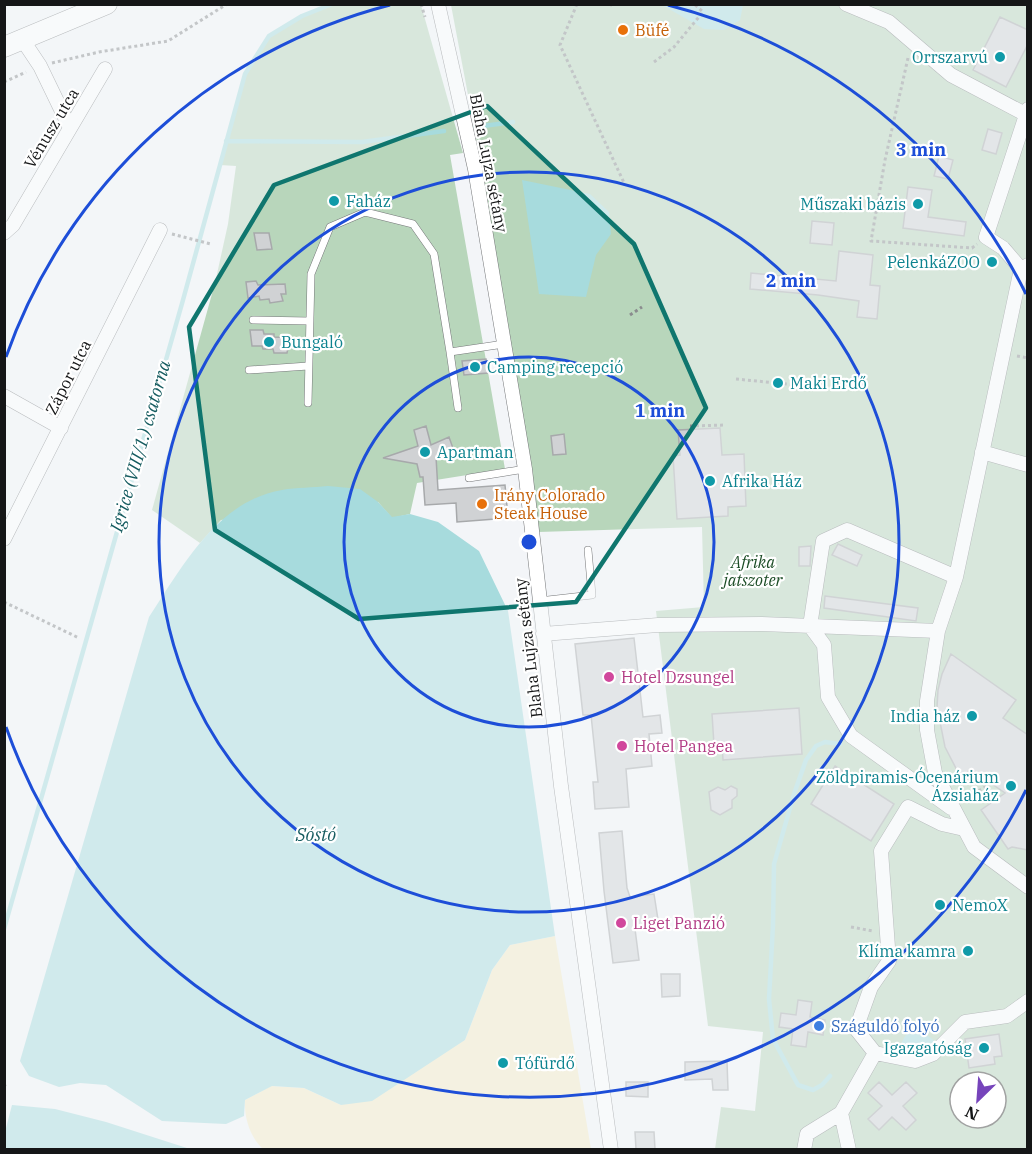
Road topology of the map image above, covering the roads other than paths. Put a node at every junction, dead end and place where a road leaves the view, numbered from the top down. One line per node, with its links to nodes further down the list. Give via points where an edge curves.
1 (107, 4): 4 (main road)
2 (438, 4): 13 (street, Blaha Lujza sétány, via 475,169)
3 (846, 4): 6 (street, via 889,22 951,75)
4 (13, 43): 7 (street, via 40,66)
5 (105, 69): 7 (street, Vénusz utca)
6 (1026, 112): 10 (street, via 987,237)
7 (70, 128): 9 (street, Vénusz utca, via 13,225)
8 (160, 230): 20 (street, Zápor utca)
9 (4, 233)
10 (1024, 267): 21 (street)
11 (253, 320): 12 (lane)
12 (309, 321): 14 (lane, via 311,274 330,227 364,212 413,224 434,254); 15 (lane)
13 (504, 344): 14 (lane); 23 (street, Blaha Lujza sétány)
14 (450, 352): 19 (lane)
15 (308, 366): 16 (lane); 18 (lane)
16 (249, 370)
17 (4, 396): 20 (street)
18 (308, 402)
19 (458, 408)
20 (61, 428): 25 (street, Zápor utca)
21 (982, 452): 22 (street); 27 (street)
22 (1028, 465)
23 (525, 469): 24 (lane); 28 (street, Blaha Lujza sétány)
24 (469, 478)
25 (4, 539)
26 (588, 550): 28 (lane, via 592,595)
27 (956, 577): 29 (street, via 847,530 823,541); 30 (street)
28 (539, 601): 31 (street, Blaha Lujza sétány)
29 (810, 626): 30 (street); 31 (street, via 658,625); 32 (street, via 824,645 828,697 851,736)
30 (938, 631): 32 (street, via 927,701 927,730 935,773)
31 (543, 634): 38 (street, Blaha Lujza sétány)
32 (953, 810): 33 (street)
33 (964, 829): 34 (street, via 974,847); 36 (street, via 942,824 908,807 880,850 889,961 871,987 856,1029)
34 (1028, 887)
35 (1028, 1001): 36 (street, via 1007,1016 965,1023 933,1054 915,1061)
36 (875, 1053): 37 (street)
37 (841, 1113): 39 (street, via 807,1134); 40 (street)
38 (611, 1149)
39 (804, 1149)
40 (849, 1149)

